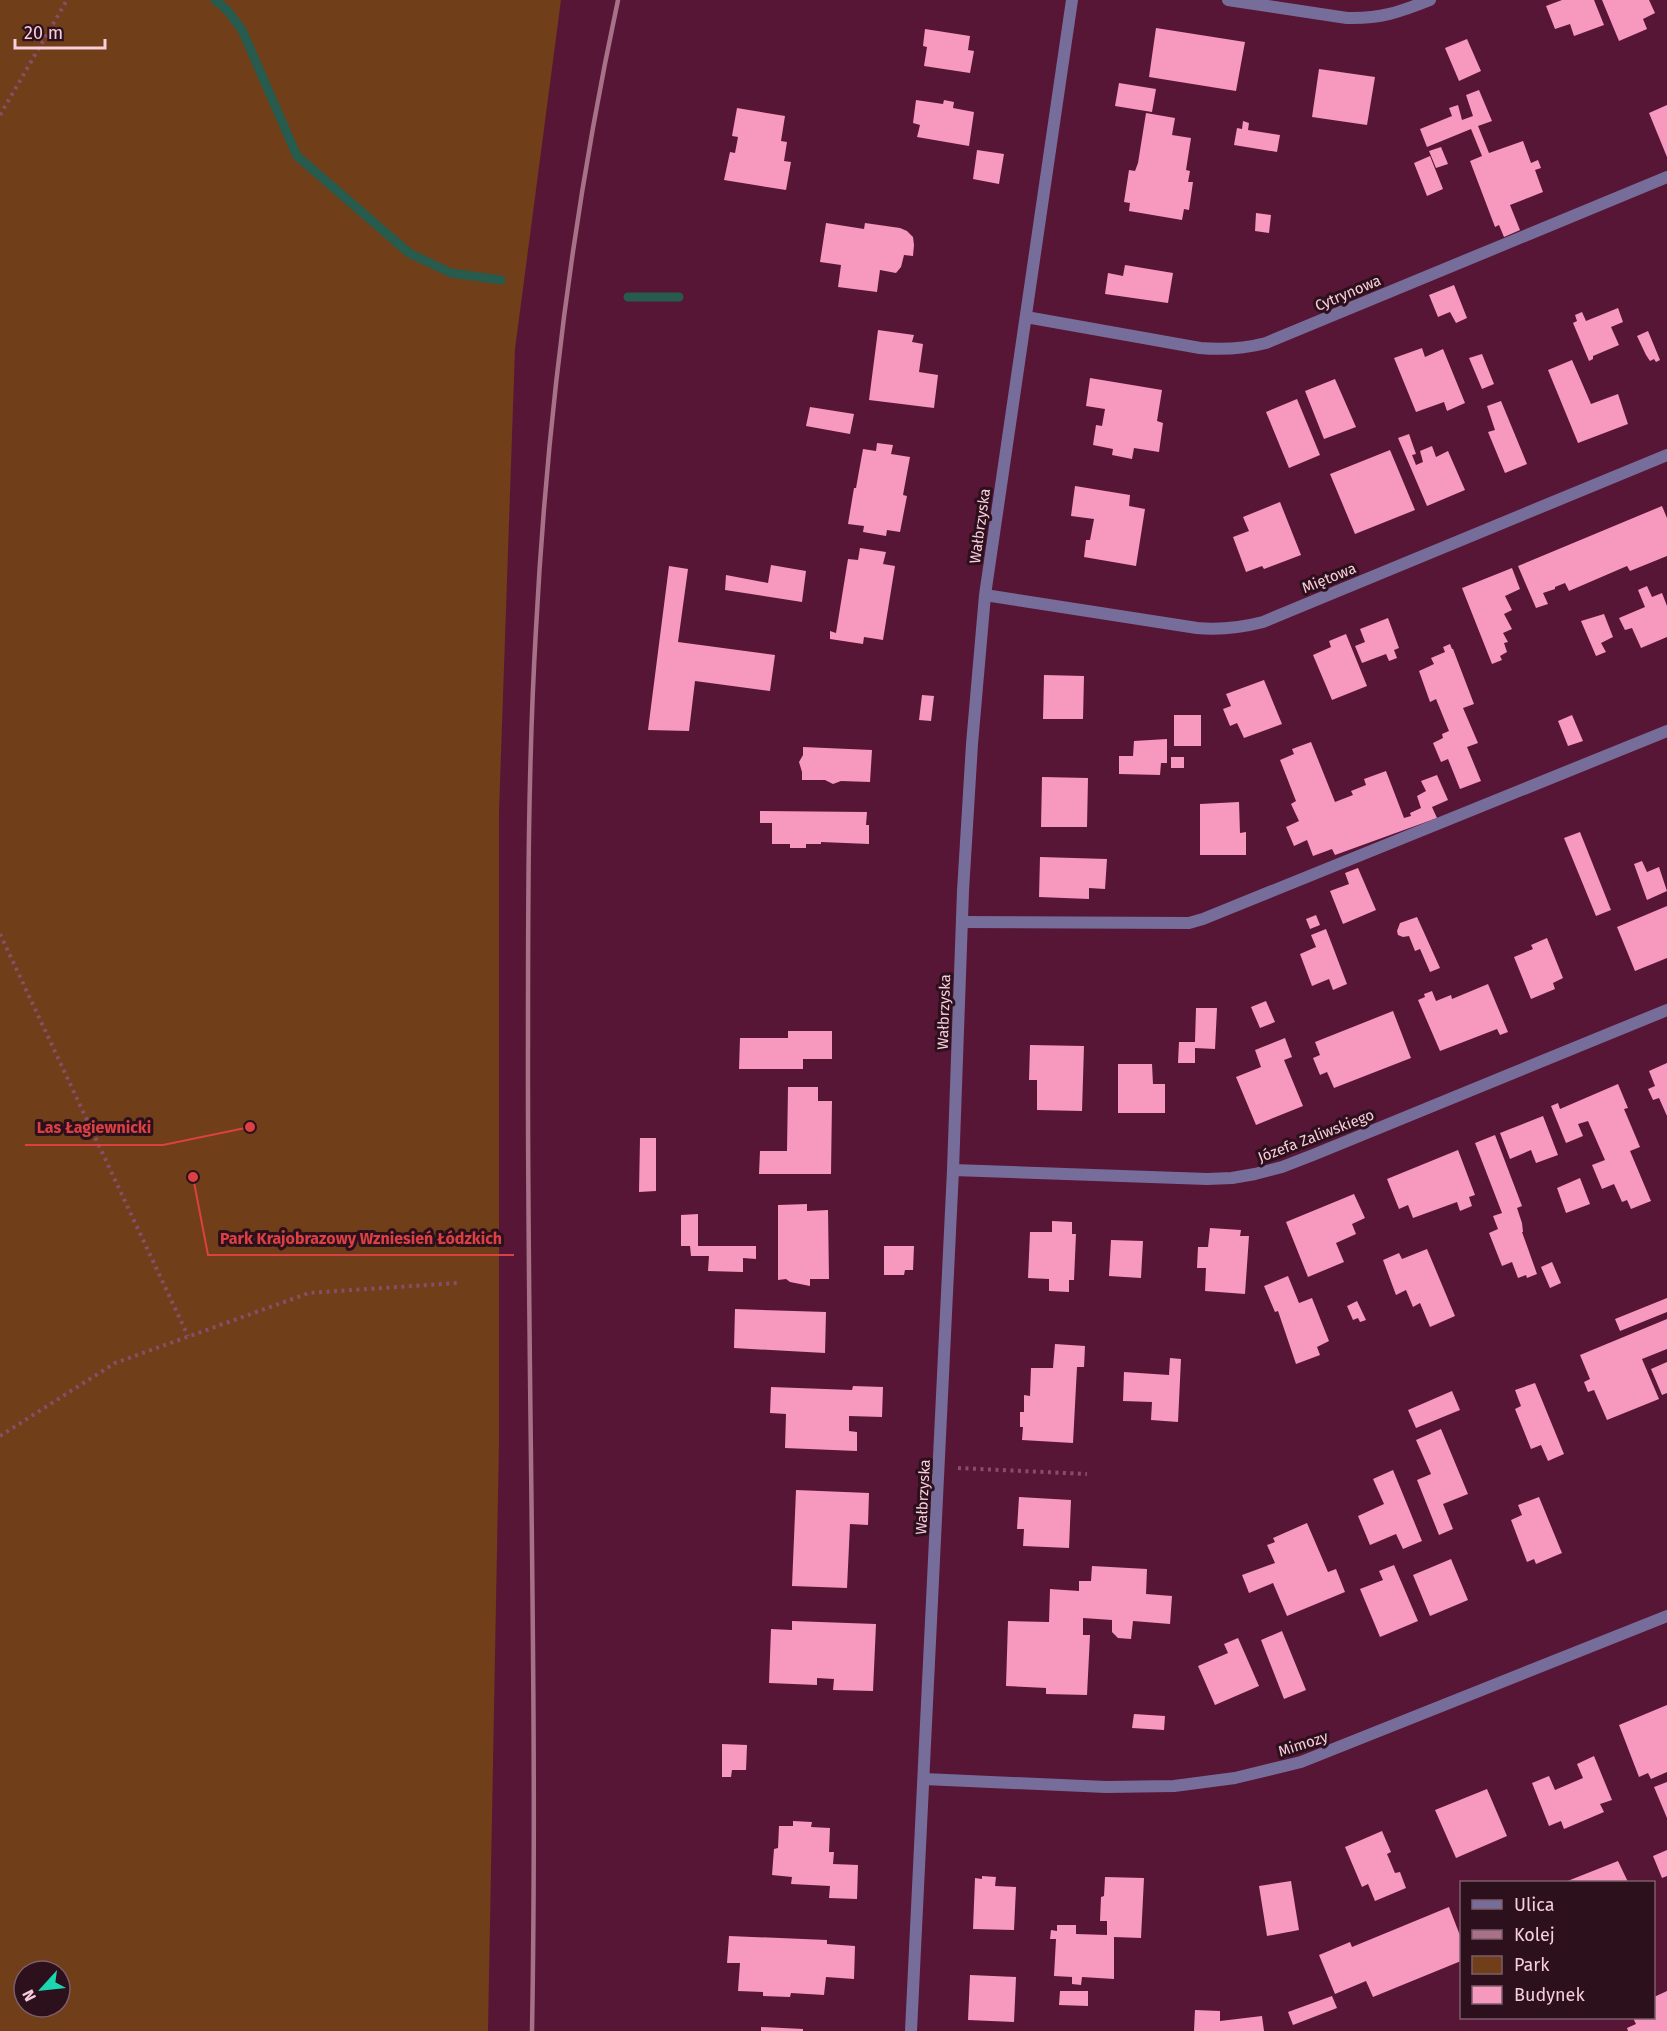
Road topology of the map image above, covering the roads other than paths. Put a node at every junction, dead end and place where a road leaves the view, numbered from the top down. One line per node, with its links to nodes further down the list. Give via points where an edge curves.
1 (1072, 0): 5 (street, Wałbrzyska)
2 (1228, 0): 3 (street, via 1366,19 1401,12)
3 (1430, 0)
4 (1667, 177): 5 (street, Cytrynowa, via 1244,349 1200,348)
5 (1026, 317): 7 (street, Wałbrzyska)
6 (1667, 455): 7 (street, Miętowa, via 1263,622 1240,628 1197,628)
7 (985, 595): 9 (street, Wałbrzyska)
8 (1667, 730): 9 (street, via 1189,923)
9 (962, 922): 11 (street, Wałbrzyska)
10 (1667, 1010): 11 (street, Józefa Zaliwskiego, via 1313,1155 1255,1174 1207,1179)
11 (953, 1170): 13 (street, Wałbrzyska)
12 (1667, 1616): 13 (street, Mimozy, via 1301,1762 1235,1778 1174,1786 1118,1787)
13 (924, 1779): 14 (street, Wałbrzyska)
14 (911, 2031)

